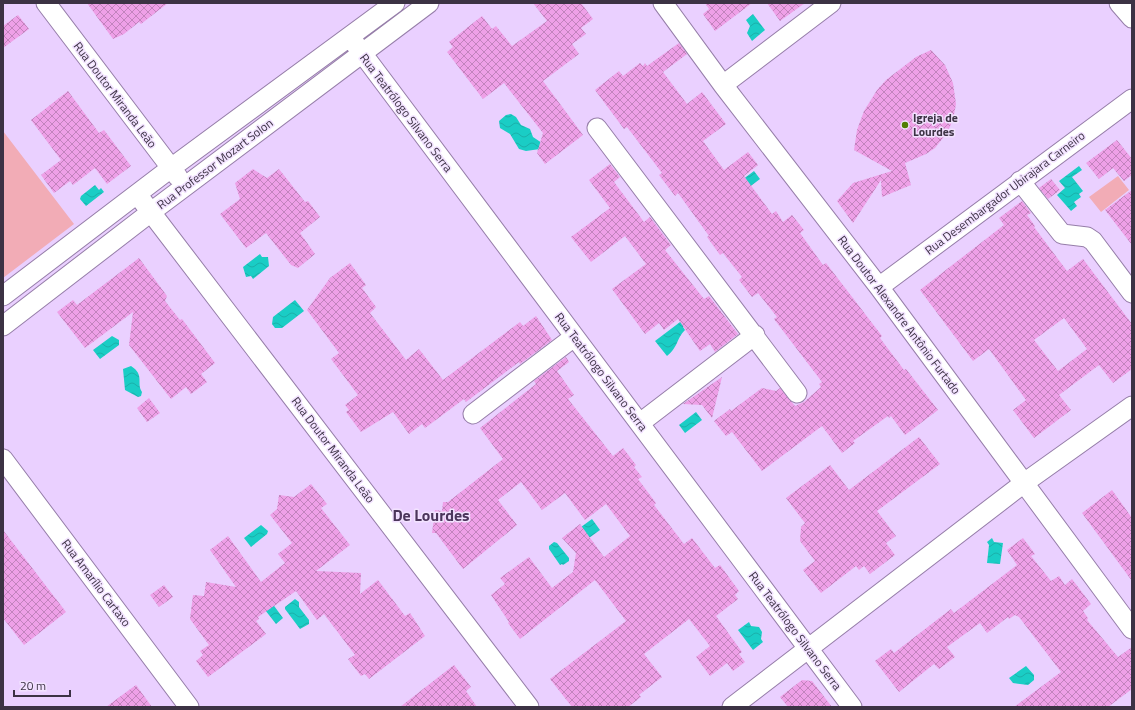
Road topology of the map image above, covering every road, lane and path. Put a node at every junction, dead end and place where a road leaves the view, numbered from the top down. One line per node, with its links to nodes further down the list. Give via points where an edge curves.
1 (46, 3): 13 (street, Rua Doutor Miranda Leão)
2 (395, 3): 8 (street, Rua Professor Mozart Solon)
3 (429, 3): 9 (street, Rua Professor Mozart Solon)
4 (663, 3): 10 (street, Rua Doutor Alexandre Antônio Furtado)
5 (831, 3): 10 (street)
6 (1118, 3): 7 (street)
7 (1132, 18)
8 (350, 37): 9 (street, Rua Teatrólogo Silvano Serra); 13 (street, Rua Professor Mozart Solon)
9 (362, 54): 15 (street, Rua Professor Mozart Solon); 23 (street, Rua Teatrólogo Silvano Serra)
10 (723, 84): 18 (street, Rua Doutor Alexandre Antônio Furtado)
11 (1132, 99): 14 (street, Rua Desembargador Ubirajara Carneiro)
12 (597, 128): 22 (street)
13 (171, 168): 15 (street, Rua Doutor Miranda Leão); 16 (street, Rua Professor Mozart Solon)
14 (1020, 181): 18 (street, Rua Desembargador Ubirajara Carneiro); 19 (street, via 1062,234 1087,237 1093,241)
15 (185, 187): 17 (street, Rua Professor Mozart Solon)
16 (137, 194): 17 (street, Rua Doutor Miranda Leão); 20 (street, Rua Professor Mozart Solon)
17 (151, 212): 21 (street, Rua Professor Mozart Solon); 33 (street, Rua Doutor Miranda Leão)
18 (879, 287): 29 (street, Rua Doutor Alexandre Antônio Furtado)
19 (1132, 293)
20 (3, 296)
21 (3, 326)
22 (755, 335): 24 (street); 27 (street)
23 (574, 337): 26 (street); 27 (street, Rua Teatrólogo Silvano Serra)
24 (797, 392)
25 (1132, 406): 29 (street)
26 (473, 414)
27 (640, 423): 31 (street, Rua Teatrólogo Silvano Serra)
28 (3, 459): 32 (street, Rua Amarílio Cartaxo)
29 (1024, 483): 30 (street, Rua Doutor Alexandre Antônio Furtado); 31 (street)
30 (1132, 629)
31 (808, 650): 34 (street); 35 (street, Rua Teatrólogo Silvano Serra)
32 (189, 707)
33 (529, 707)
34 (732, 707)
35 (852, 707)

